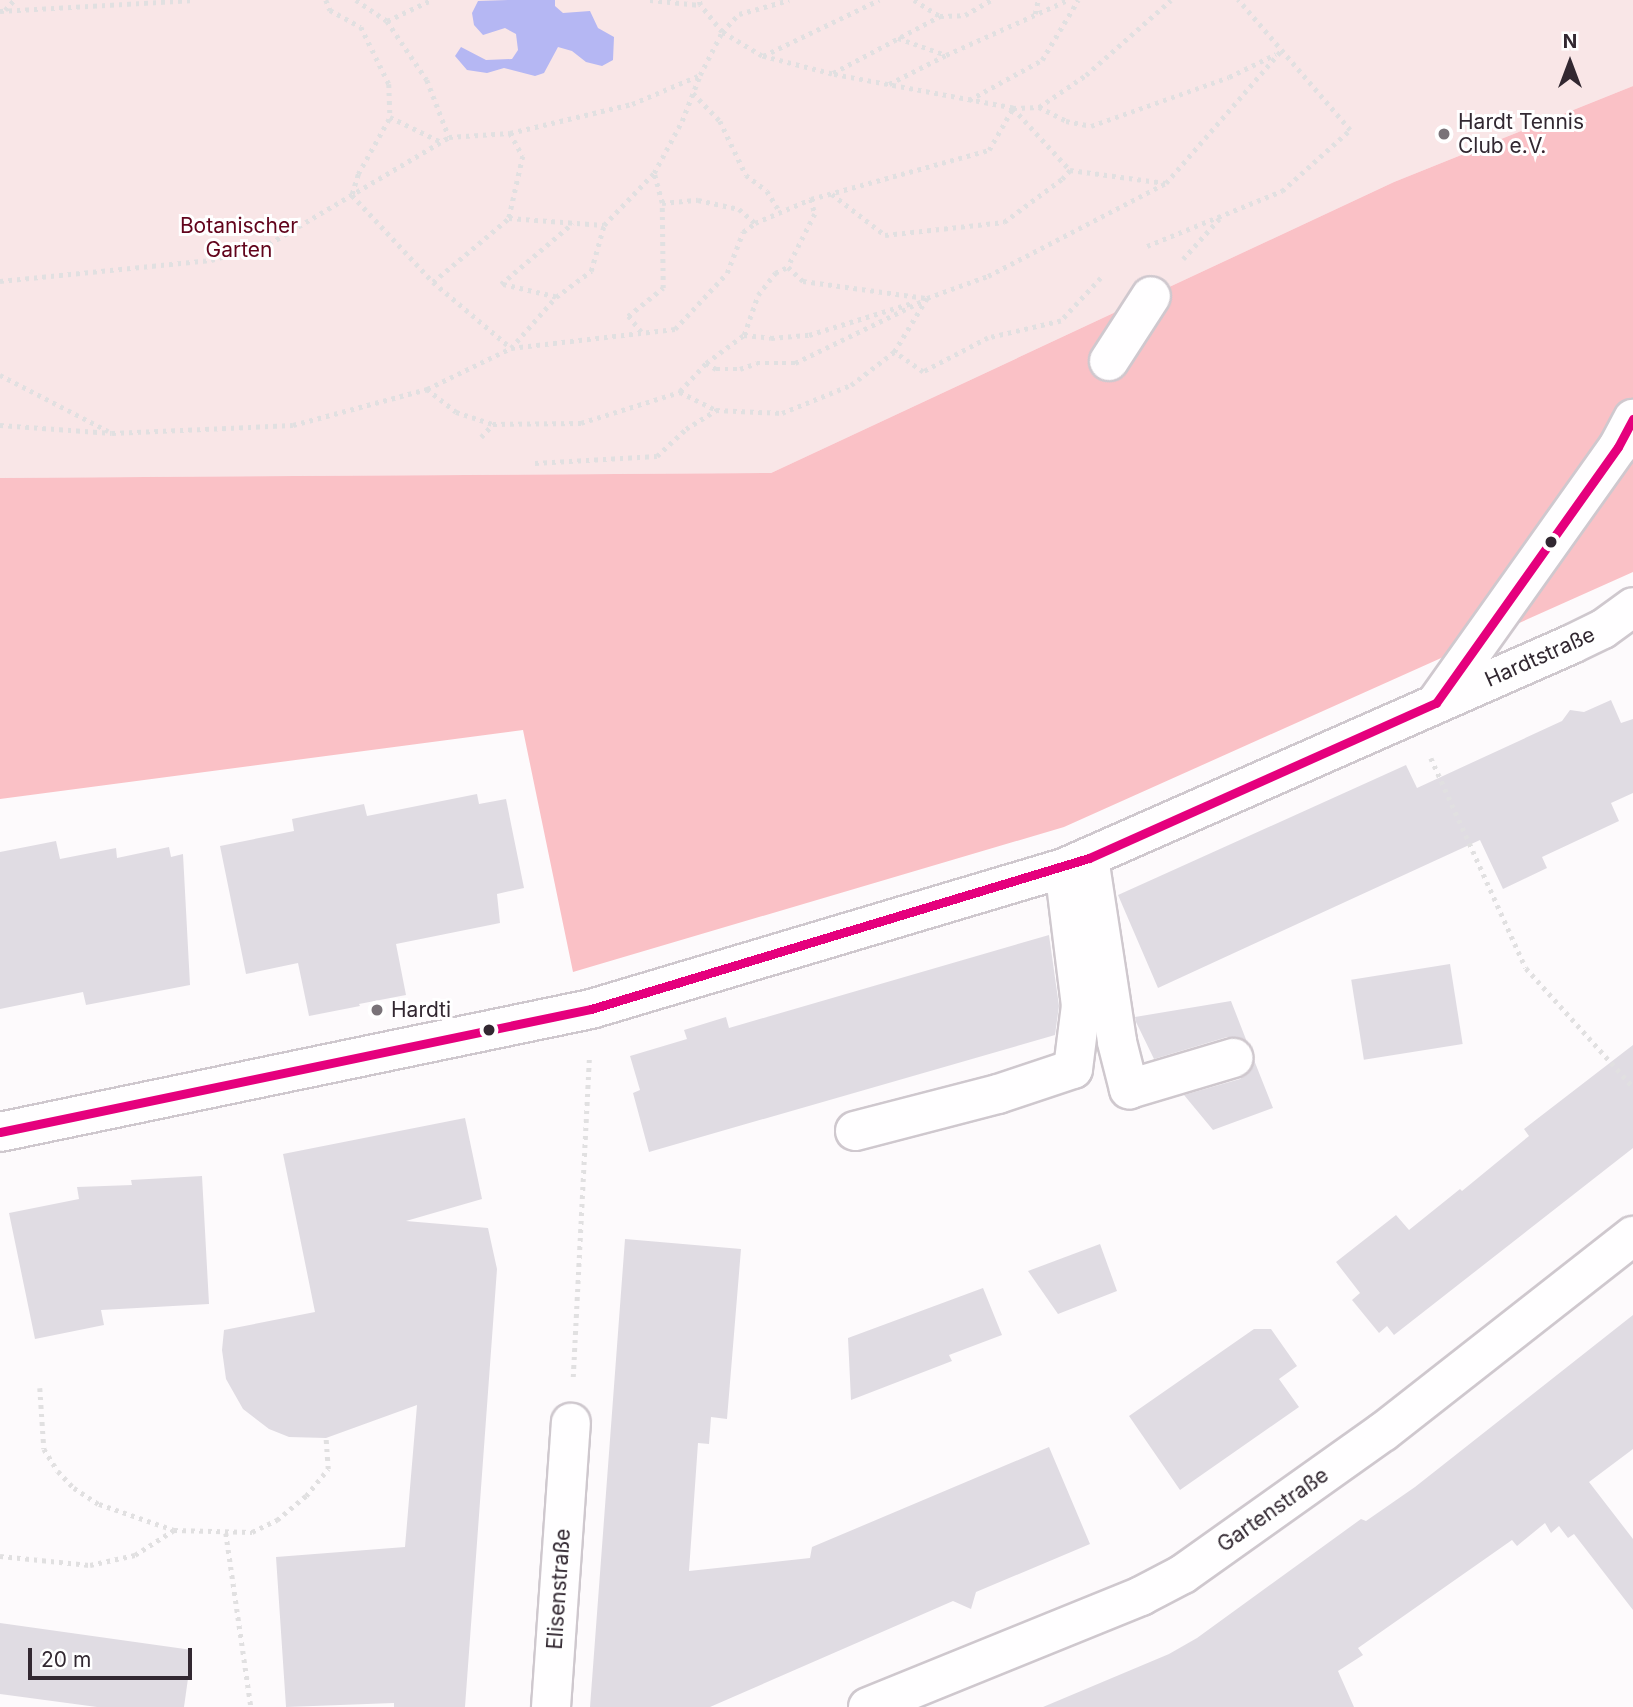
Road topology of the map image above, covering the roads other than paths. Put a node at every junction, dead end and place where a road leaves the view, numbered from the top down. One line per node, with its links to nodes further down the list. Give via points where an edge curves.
1 (1151, 296): 2 (street)
2 (1109, 361)
3 (1633, 419): 5 (street, via 1618,447)
4 (1633, 607): 5 (street, Hardtstraße, via 1603,629)
5 (1436, 703): 6 (street, Hardtstraße)
6 (1076, 863): 7 (street, via 1129,1089); 8 (street, via 1081,1006 1073,1069 998,1094); 9 (street, Hardtstraße, via 591,1009)
7 (1233, 1059)
8 (855, 1131)
9 (0, 1132)
10 (1633, 1236): 13 (street, Gartenstraße, via 1383,1432 1183,1574 1142,1596)
11 (571, 1423): 12 (street, Elisenstraße)
12 (551, 1707)
13 (868, 1707)

